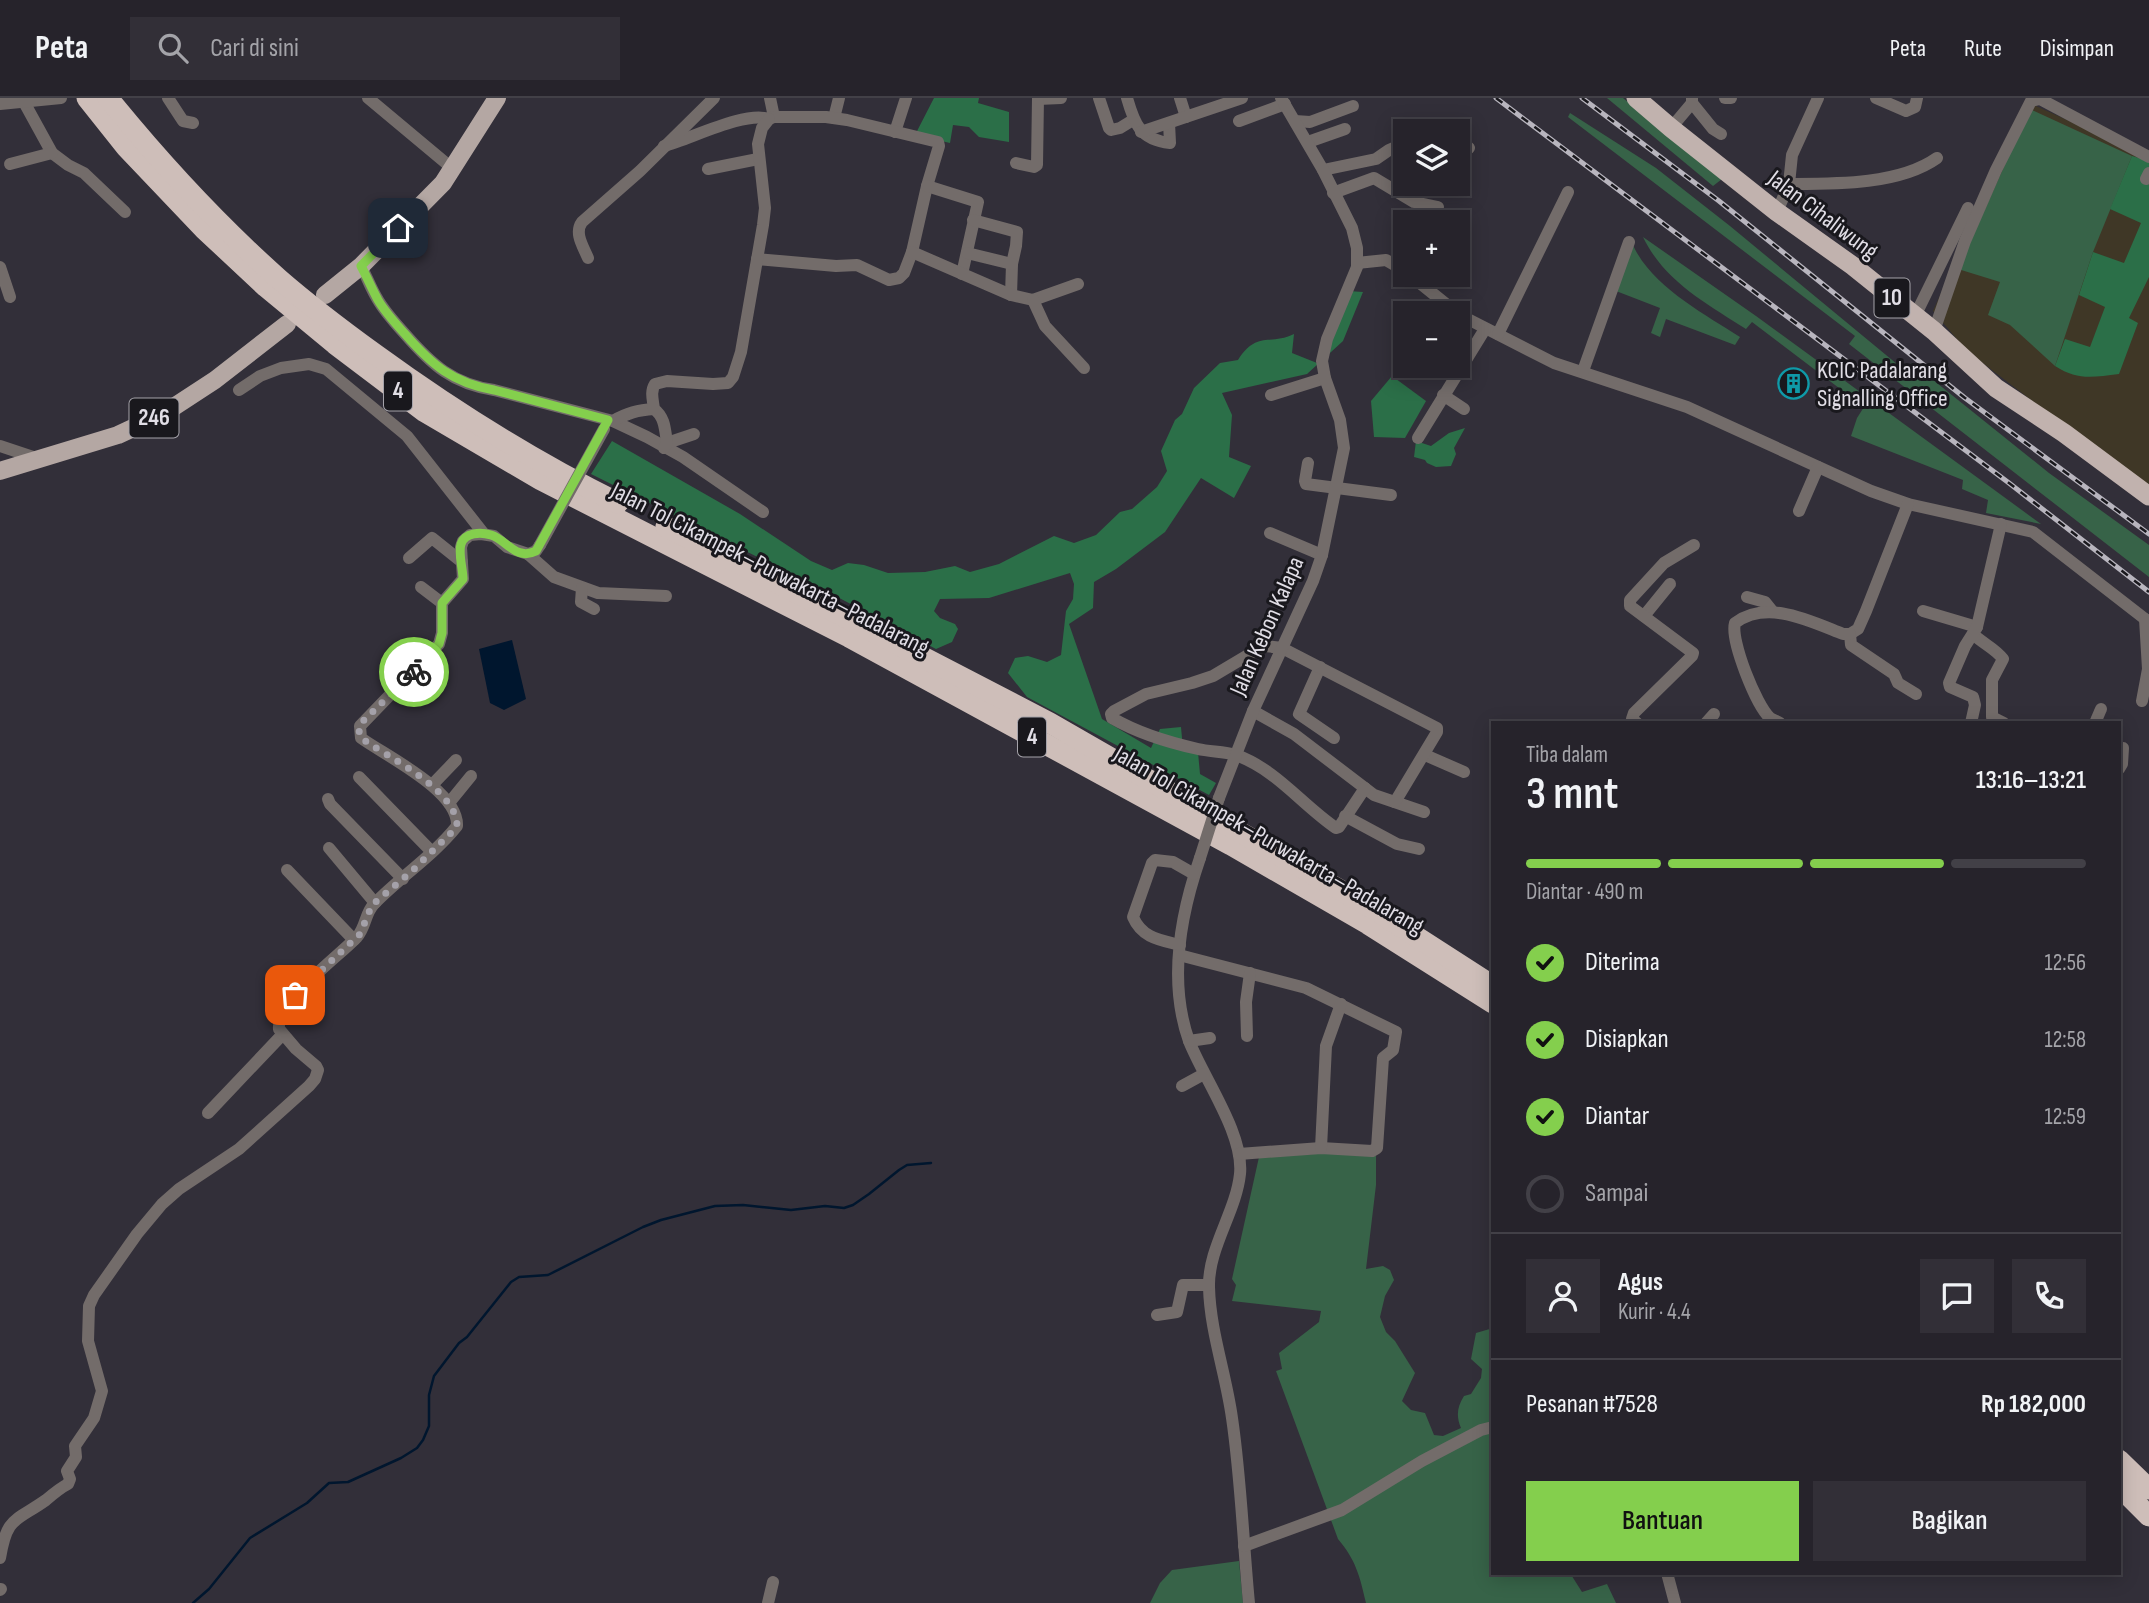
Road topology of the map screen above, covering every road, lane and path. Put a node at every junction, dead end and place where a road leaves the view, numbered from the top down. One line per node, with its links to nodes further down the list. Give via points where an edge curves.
1 (61, 98): 23 (street)
2 (87, 98): 170 (highway, Jalan Tol Cikampek–Purwakarta–Padalarang / 4, via 126,147 204,229 285,303 425,412 541,480 849,636 1231,845)
3 (108, 98): 169 (highway, Jalan Tol Cikampek–Purwakarta–Padalarang / 4, via 220,223 280,280 432,396 612,500 1050,723 1375,910)
4 (168, 98): 36 (street, via 183,121)
5 (368, 98): 52 (street)
6 (497, 98): 52 (main road)
7 (714, 98): 44 (street)
8 (770, 98): 31 (street)
9 (839, 98): 32 (street)
10 (906, 98): 40 (street)
11 (1061, 98): 22 (street)
12 (1099, 98): 33 (street, via 1111,130)
13 (1127, 98): 33 (street)
14 (1180, 98): 30 (street)
15 (1242, 98): 24 (street)
16 (1636, 98): 38 (highway, Jalan Cihaliwung / 10)
17 (1725, 98): 18 (street)
18 (1731, 98)
19 (1818, 98): 55 (street, via 1792,155)
20 (1876, 98): 21 (street, via 1906,111 1915,107)
21 (1917, 98)
22 (1038, 99): 50 (street, via 1037,165)
23 (43, 100): 27 (street)
24 (1228, 100): 30 (street)
25 (1283, 101): 34 (street); 35 (street, Jalan Kebon Kalapa)
26 (1692, 101): 38 (street); 42 (street)
27 (24, 102): 28 (street); 46 (street)
28 (0, 104)
29 (1353, 106): 35 (street, via 1310,122)
30 (1186, 117): 37 (street)
31 (771, 118): 32 (street); 44 (street, via 753,117); 49 (street, via 762,128)
32 (834, 118): 40 (street)
33 (1133, 120): 41 (street)
34 (1239, 121)
35 (1295, 121): 43 (street, Jalan Kebon Kalapa)
36 (193, 123)
37 (1169, 123): 41 (street); 41 (street, via 1170,143)
38 (1671, 128): 62 (highway, Jalan Cihaliwung / 10)
39 (1345, 130): 43 (street)
40 (895, 132): 56 (street, via 938,142)
41 (1141, 132)
42 (1721, 134)
43 (1308, 142): 54 (street, Jalan Kebon Kalapa)
44 (664, 146): 67 (street, via 579,226)
45 (1393, 148): 54 (street, via 1376,159)
46 (52, 153): 51 (street); 61 (street, via 84,173)
47 (2149, 157): 86 (street, via 2040,100 2031,101 1965,241)
48 (1937, 158): 55 (street, via 1910,171 1869,180)
49 (758, 159): 53 (street); 68 (street, via 765,208)
50 (1016, 163)
51 (10, 164)
52 (453, 169): 72 (main road)
53 (708, 169)
54 (1322, 170): 58 (street, Jalan Kebon Kalapa)
55 (1789, 184): 62 (street)
56 (927, 186): 63 (street, via 978,202); 65 (street)
57 (1568, 192): 87 (street)
58 (1333, 193): 59 (street, via 1374,178 1414,202); 69 (street, Jalan Kebon Kalapa, via 1352,228)
59 (1438, 207)
60 (1968, 208): 83 (street)
61 (125, 212)
62 (1777, 212): 83 (highway, Jalan Cihaliwung / 10)
63 (973, 220): 66 (street); 70 (street, via 1017,232)
64 (1629, 242): 89 (street)
65 (912, 252): 68 (street, via 904,273 890,280 857,265); 74 (street)
66 (967, 253): 70 (street); 74 (street)
67 (588, 258)
68 (757, 259): 94 (street, via 738,367 731,381 659,382 652,390)
69 (1357, 263): 71 (street, via 1386,260); 90 (street, Jalan Kebon Kalapa, via 1323,352)
70 (1012, 264): 79 (street)
71 (1393, 264)
72 (361, 266): 78 (main road); 96 (street, via 389,316 437,367 479,387)
73 (0, 267): 75 (street)
74 (962, 274): 79 (street)
75 (3, 284): 80 (street)
76 (1077, 284): 81 (street)
77 (1424, 287): 82 (street)
78 (325, 295)
79 (1011, 295): 81 (street)
80 (10, 297)
81 (1033, 300): 88 (street, via 1045,326)
82 (1441, 301)
83 (1915, 316): 86 (highway, Jalan Cihaliwung / 10)
84 (1470, 321): 87 (street)
85 (287, 324): 101 (main road, 246, via 163,414 118,435)
86 (1934, 331): 107 (highway, Jalan Cihaliwung / 10, via 1996,388)
87 (1492, 332): 89 (street, via 1554,363); 93 (street)
88 (1084, 368)
89 (1583, 371): 103 (street, via 1687,407)
90 (1325, 378): 92 (street); 105 (street, Jalan Kebon Kalapa, via 1343,440)
91 (239, 390): 113 (street, via 281,368 309,364 326,369 407,436)
92 (1271, 396)
93 (1443, 396): 95 (street); 98 (street)
94 (654, 409): 96 (street, via 626,413); 99 (street, via 661,414)
95 (1464, 409)
96 (608, 424): 99 (street); 115 (street, bridge, via 540,545)
97 (694, 434): 99 (street)
98 (1418, 438)
99 (665, 445): 110 (street)
100 (0, 446): 101 (street)
101 (39, 459): 104 (main road, 246)
102 (1308, 463): 105 (street, via 1306,484)
103 (1818, 467): 108 (street); 109 (street)
104 (0, 471)
105 (1337, 487): 106 (street); 116 (street, Jalan Kebon Kalapa)
106 (1391, 495)
107 (2149, 496)
108 (1908, 504): 111 (street); 131 (street, via 1858,629)
109 (1798, 511)
110 (762, 512)
111 (2001, 524): 129 (street, via 2041,537); 130 (street)
112 (1270, 533): 116 (street)
113 (484, 534): 115 (street); 118 (street, via 463,541)
114 (1694, 545): 128 (street, via 1664,563 1630,600 1630,606)
115 (528, 554): 121 (street, via 554,577)
116 (1322, 555): 132 (street, Jalan Kebon Kalapa)
117 (408, 558): 118 (street, via 434,538)
118 (462, 562): 124 (street, via 463,579)
119 (1670, 584): 128 (street)
120 (421, 587): 124 (street)
121 (582, 588): 122 (street); 125 (street, via 582,603)
122 (666, 596)
123 (1747, 597): 127 (street, via 1765,602)
124 (442, 603): 152 (street, via 442,633 435,649 359,729 361,738)
125 (594, 609)
126 (1923, 611): 130 (street)
127 (1773, 612): 131 (street); 139 (street, via 1750,614 1735,623 1734,629 1748,678)
128 (1644, 615): 138 (street, via 1693,653 1634,713)
129 (2147, 621): 135 (street, via 2148,669)
130 (1975, 631): 140 (street, via 1949,683 1954,690 1973,697); 141 (street, via 1983,645 2003,659 1992,680 1992,717)
131 (1850, 634): 134 (street, via 1852,645)
132 (1282, 648): 133 (street); 137 (street, Jalan Kebon Kalapa); 145 (street, via 1265,646 1213,676 1146,694 1111,714 1143,731)
133 (1320, 667): 143 (street, via 1299,714); 146 (street, via 1435,726 1437,732)
134 (1916, 694)
135 (2140, 701)
136 (2101, 709): 142 (street)
137 (1253, 711): 145 (street, Jalan Kebon Kalapa); 153 (street, via 1294,734)
138 (1634, 721)
139 (1772, 721)
140 (1971, 721)
141 (2000, 721)
142 (2096, 721)
143 (1334, 738)
144 (2123, 748): 148 (street)
145 (1234, 755): 158 (street, via 1272,773 1335,827); 163 (street, Jalan Kebon Kalapa, bridge)
146 (1425, 755): 149 (street); 155 (street)
147 (456, 760): 152 (street)
148 (2121, 766)
149 (1464, 772)
150 (471, 776): 156 (street)
151 (359, 777): 161 (street)
152 (432, 785): 156 (street)
153 (1365, 788): 155 (street); 158 (street)
154 (328, 799): 164 (street)
155 (1395, 802): 157 (street)
156 (449, 803): 161 (street, via 457,827)
157 (1424, 813)
158 (1345, 816): 160 (street, via 1397,844)
159 (328, 848): 165 (street)
160 (1419, 849)
161 (432, 852): 164 (street)
162 (287, 870): 166 (street)
163 (1194, 874): 167 (street, Jalan Kebon Kalapa); 167 (street, via 1173,862 1156,860 1133,917 1151,938)
164 (403, 879): 165 (street)
165 (375, 903): 166 (street)
166 (354, 940): 172 (street, via 295,995 280,1016)
167 (1180, 950): 168 (street); 175 (street, Jalan Kebon Kalapa, via 1179,995)
168 (1250, 973): 171 (street, via 1306,988); 173 (street)
169 (1491, 985)
170 (1491, 1002)
171 (1341, 1004): 179 (street, via 1326,1046); 179 (street, via 1394,1031 1394,1050 1383,1058 1377,1148)
172 (282, 1035): 178 (street); 189 (street, via 313,1062 318,1070 315,1079 239,1149 162,1204 94,1295 89,1306 88,1342 102,1391 94,1418 75,1446 68,1483 17,1518)
173 (1247, 1036)
174 (1210, 1038): 175 (street)
175 (1189, 1041): 176 (street, Jalan Kebon Kalapa)
176 (1204, 1074): 177 (street); 180 (street, Jalan Kebon Kalapa)
177 (1182, 1086)
178 (208, 1113)
179 (1321, 1149): 180 (street)
180 (1239, 1154): 181 (street, via 1240,1176)
181 (1209, 1285): 182 (street, via 1183,1285 1177,1312); 188 (street, via 1232,1415)
182 (1157, 1315)
183 (1491, 1427): 188 (street, via 1422,1461 1342,1510)
184 (2121, 1462): 186 (highway)
185 (2121, 1488): 187 (highway)
186 (2149, 1489)
187 (2149, 1516)
188 (1244, 1546): 193 (street)
189 (0, 1549)
190 (1668, 1575): 194 (street)
191 (773, 1582): 192 (street)
192 (768, 1603)
193 (1249, 1603)
194 (1675, 1603)

